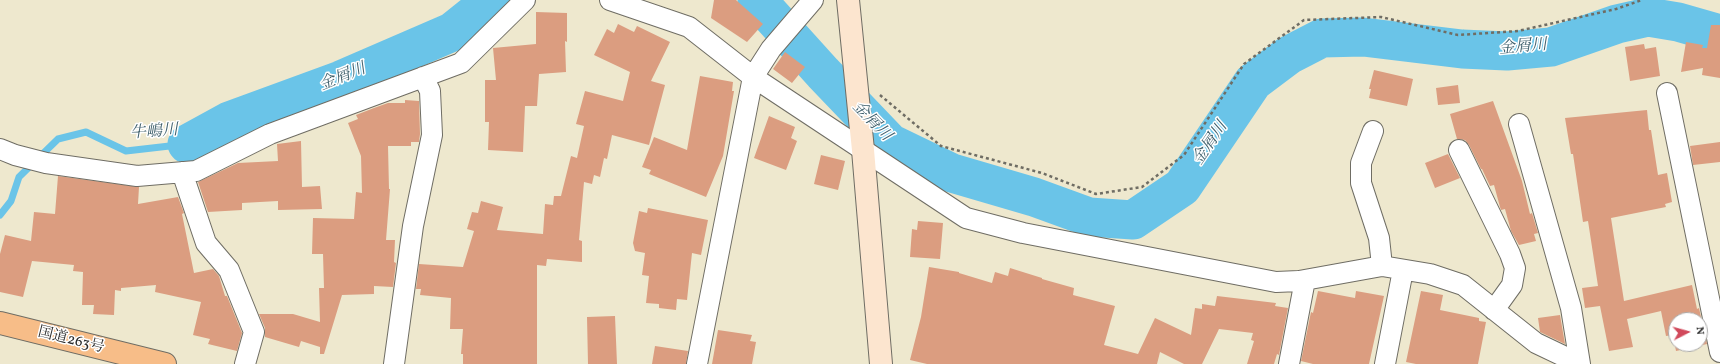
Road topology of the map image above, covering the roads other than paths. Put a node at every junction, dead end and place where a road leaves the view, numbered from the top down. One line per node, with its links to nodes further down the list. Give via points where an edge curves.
1 (525, 0): 5 (street, via 461,63)
2 (610, 0): 6 (street, via 689,27)
3 (813, 0): 6 (street, via 771,49)
4 (848, 0): 10 (street)
5 (423, 77): 13 (street, via 270,134 196,171); 22 (street, via 430,91 432,136 413,226)
6 (753, 77): 10 (street); 23 (street)
7 (1667, 93): 19 (street)
8 (1519, 124): 27 (street, via 1571,308)
9 (1373, 130): 14 (street, via 1361,163 1361,183 1379,238)
10 (863, 150): 16 (street, via 966,218 1023,233 1276,282); 24 (street)
11 (1459, 150): 17 (street, via 1515,268 1512,285)
12 (7, 152): 13 (street, via 46,164 137,176)
13 (182, 172): 21 (street, via 206,244 229,270 254,332)
14 (1382, 266): 15 (street); 16 (street)
15 (1403, 270): 17 (street, via 1430,274 1463,285); 26 (street)
16 (1305, 280): 25 (street)
17 (1494, 310): 27 (street, via 1536,343)
18 (0, 323): 20 (highway, 国道263号)
19 (1720, 352)
20 (165, 364)
21 (245, 364)
22 (394, 364)
23 (697, 364)
24 (881, 364)
25 (1289, 364)
26 (1385, 364)
27 (1580, 364)

